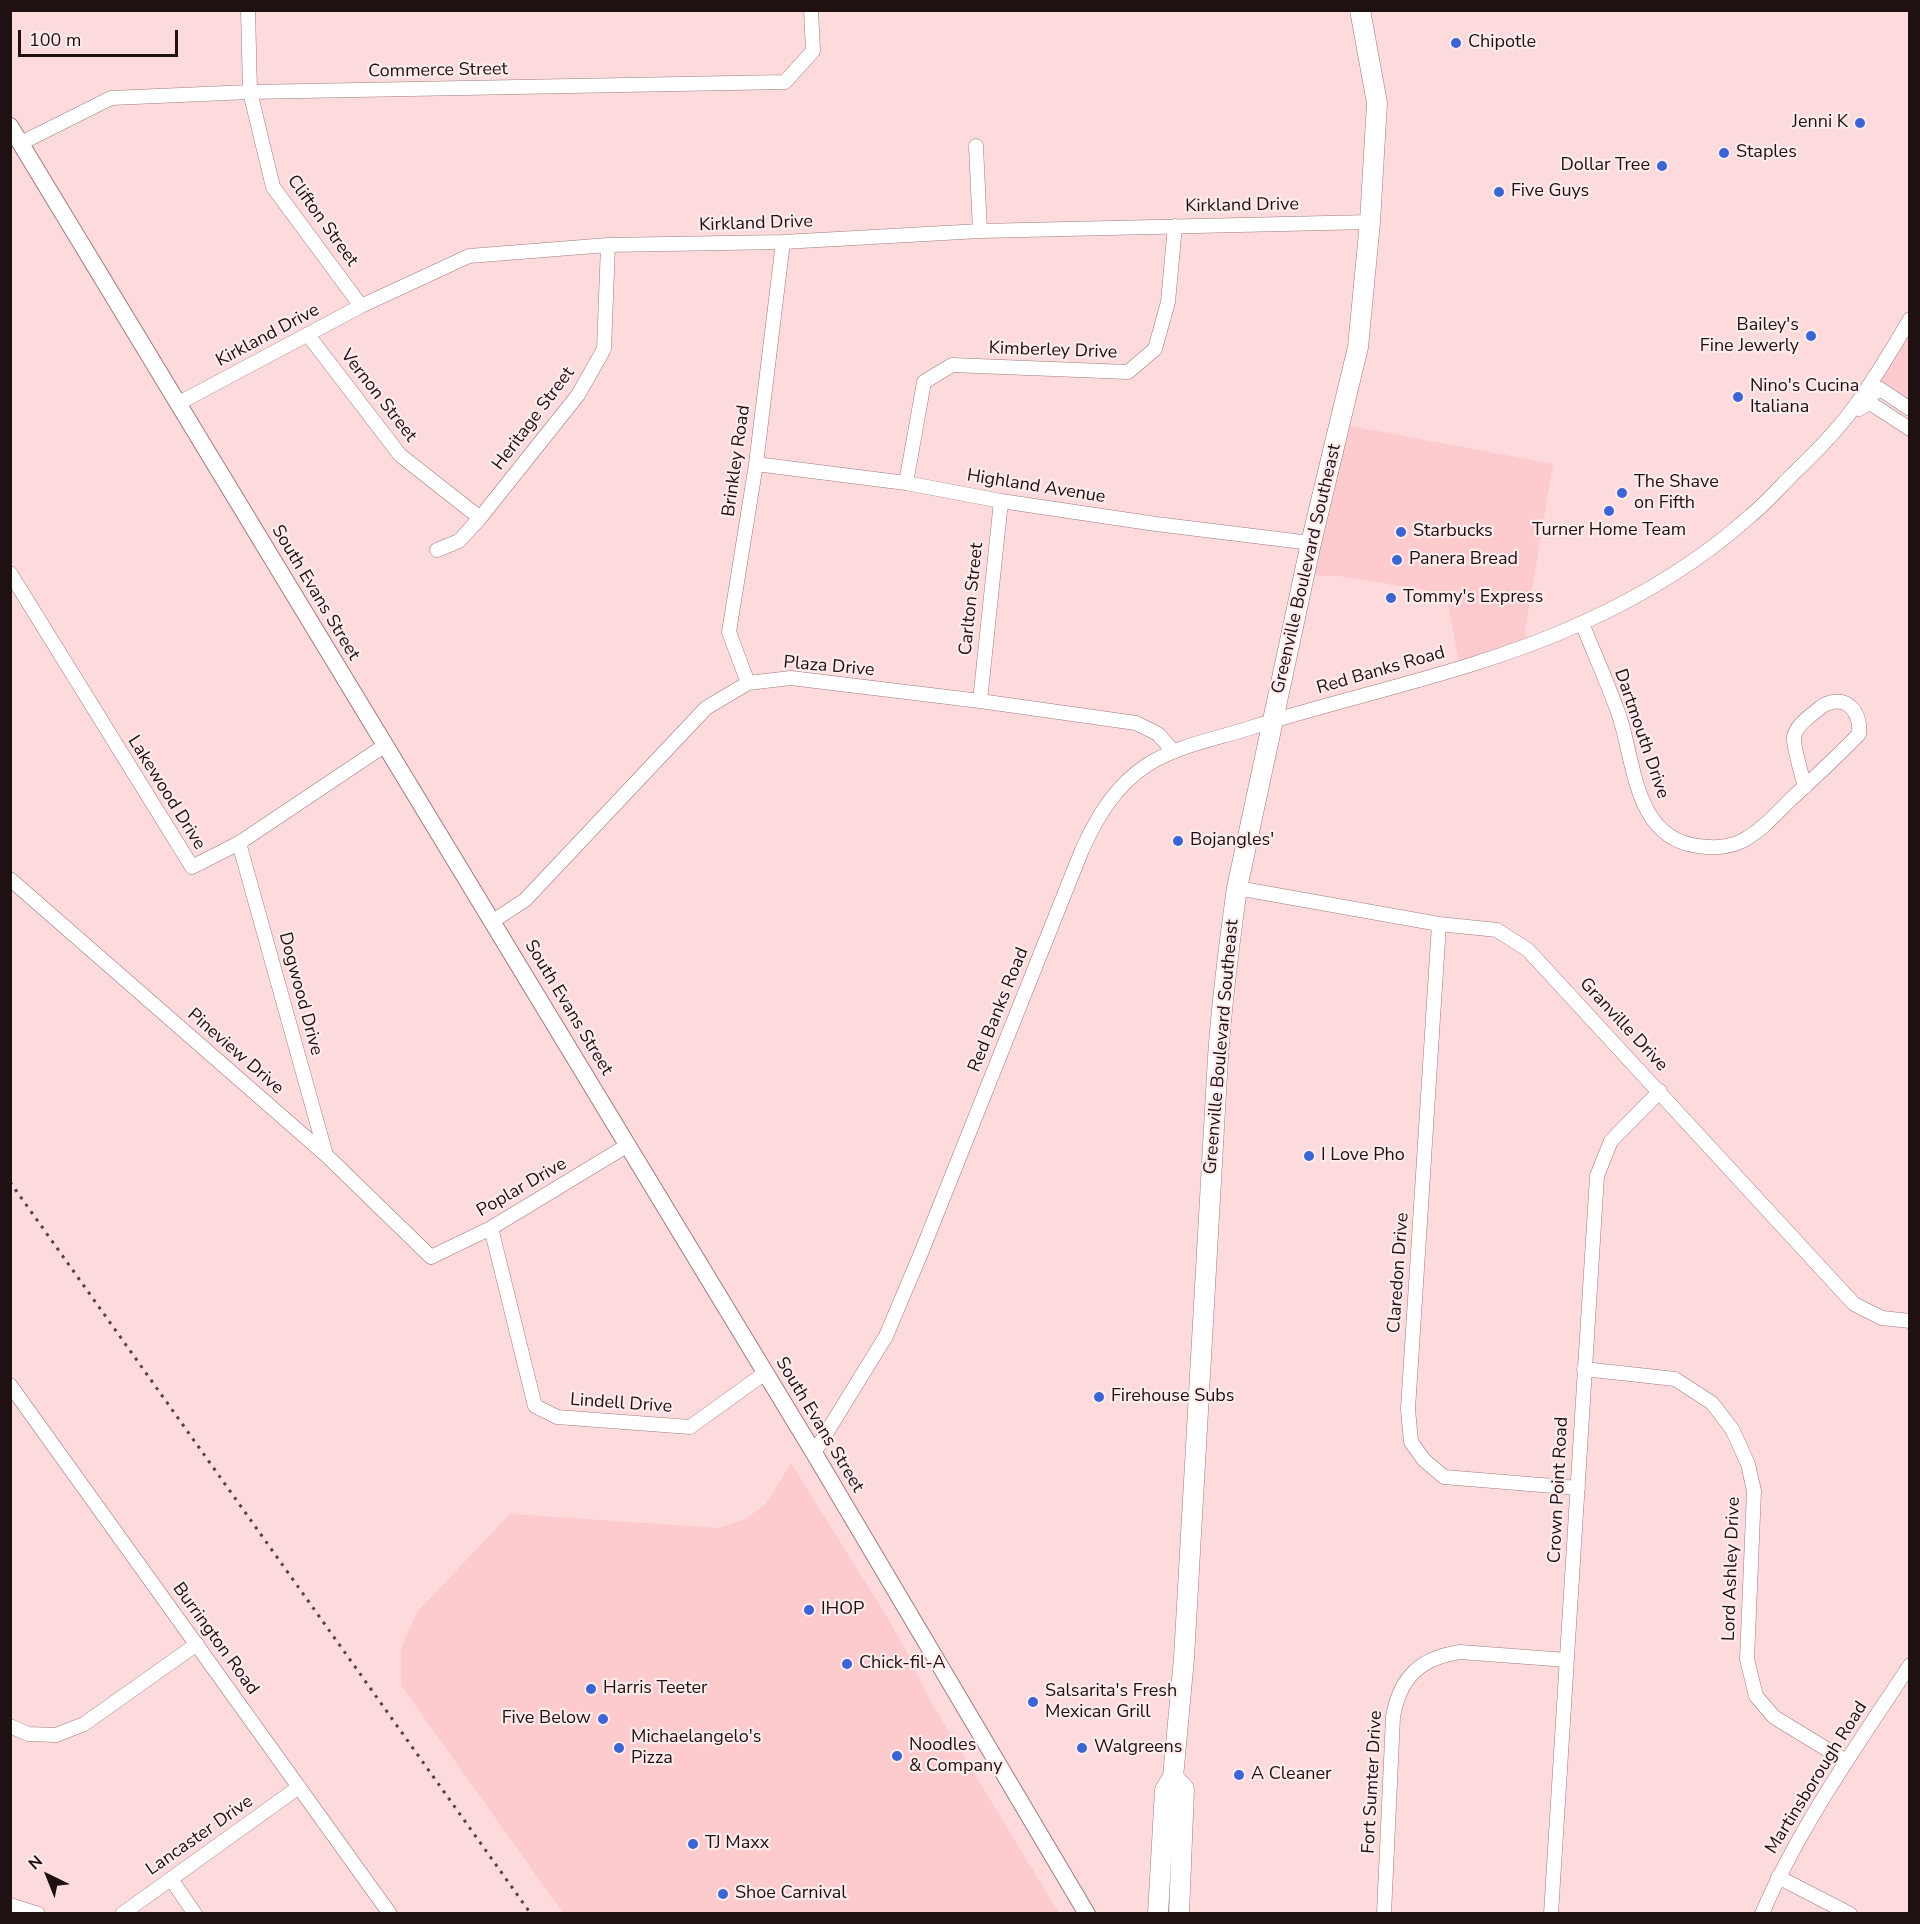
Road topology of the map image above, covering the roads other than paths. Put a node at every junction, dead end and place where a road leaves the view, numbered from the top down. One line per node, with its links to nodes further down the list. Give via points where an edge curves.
1 (248, 10): 4 (street, Clifton Street)
2 (811, 10): 4 (street, Commerce Street, via 813,51 785,82)
3 (1360, 10): 8 (highway, Greenville Boulevard Southeast, via 1377,103)
4 (250, 92): 6 (street, Commerce Street, via 111,98); 13 (street, Clifton Street, via 273,187)
5 (10, 126): 6 (main road, South Evans Street)
6 (21, 143): 16 (main road, South Evans Street)
7 (976, 146): 10 (street)
8 (1370, 222): 9 (street, Kirkland Drive); 24 (highway, Greenville Boulevard Southeast, via 1358,347)
9 (1175, 226): 10 (street, Kirkland Drive); 21 (street, Kimberley Drive, via 1168,302 1155,349 1128,372 952,365 924,382)
10 (980, 231): 11 (street, Kirkland Drive)
11 (783, 242): 12 (street, Kirkland Drive); 20 (street, Brinkley Road)
12 (608, 245): 13 (street, Kirkland Drive, via 469,256); 23 (street, Heritage Street, via 604,349 578,395)
13 (361, 306): 15 (street, Kirkland Drive)
14 (1910, 318): 18 (street, Red Banks Road)
15 (308, 335): 16 (street, Kirkland Drive); 23 (street, Vernon Street, via 400,455)
16 (179, 403): 31 (main road, South Evans Street)
17 (1910, 409): 18 (street, via 1880,389)
18 (1849, 414): 19 (street, via 1870,403); 27 (street, Red Banks Road, via 1821,447 1741,524 1704,553 1654,586)
19 (1910, 429)
20 (756, 464): 21 (street, Highland Avenue); 28 (street, Brinkley Road, via 729,632)
21 (906, 483): 22 (street, Highland Avenue)
22 (1001, 501): 24 (street, Highland Avenue); 29 (street, Carlton Street)
23 (480, 518): 25 (street, Heritage Street, via 459,542)
24 (1311, 543): 30 (highway, Greenville Boulevard Southeast)
25 (437, 550)
26 (12, 585): 34 (street, Lakewood Drive, via 192,867)
27 (1582, 623): 30 (street, Red Banks Road, via 1483,660); 33 (street, Dartmouth Drive, via 1618,713 1647,811 1657,827 1671,838 1687,845 1720,848 1741,842 1760,830)
28 (748, 683): 29 (street, Plaza Drive, via 791,678); 37 (street, Plaza Drive, via 706,708 525,900)
29 (980, 701): 32 (street, Plaza Drive, via 1136,723 1158,734)
30 (1274, 720): 32 (street, Red Banks Road); 36 (highway, Greenville Boulevard Southeast)
31 (384, 746): 34 (street, Lakewood Drive); 37 (main road, South Evans Street)
32 (1173, 751): 48 (street, Red Banks Road, via 1122,786 1104,806 1092,829 886,1336)
33 (1805, 787): 33 (street, Dartmouth Drive, via 1859,734 1859,718 1847,705 1826,704 1797,729 1794,738)
34 (239, 843): 41 (street, Dogwood Drive)
35 (10, 879): 41 (street, Pineview Drive)
36 (1237, 888): 38 (street, Granville Drive); 55 (highway, Greenville Boulevard Southeast, via 1221,1019 1184,1658)
37 (493, 921): 40 (main road, South Evans Street)
38 (1438, 924): 39 (street, Granville Drive, via 1497,930 1528,950); 49 (street, Claredon Drive, via 1408,1409 1411,1442 1444,1477)
39 (1660, 1092): 44 (street, Granville Drive, via 1854,1304 1882,1318); 45 (street, Crown Point Road, via 1611,1141 1597,1176)
40 (628, 1145): 42 (street, Poplar Drive); 46 (main road, South Evans Street)
41 (326, 1155): 43 (street, Pineview Drive)
42 (490, 1228): 43 (street, Poplar Drive); 46 (street, Lindell Drive, via 535,1406 557,1417 690,1427)
43 (431, 1257)
44 (1910, 1321)
45 (1584, 1369): 49 (street, Crown Point Road); 54 (street, Lord Ashley Drive, via 1675,1380 1712,1403 1732,1429 1748,1464 1754,1491 1747,1659 1756,1696 1774,1717)
46 (765, 1373): 48 (main road, South Evans Street)
47 (10, 1385): 50 (street, Burrington Road)
48 (814, 1453): 64 (main road, South Evans Street)
49 (1578, 1488): 51 (street, Crown Point Road)
50 (197, 1644): 53 (street, via 84,1724 56,1735 28,1734); 56 (street, Burrington Road)
51 (1567, 1660): 67 (street, Fort Sumter Drive, via 1453,1653 1424,1664 1403,1684 1393,1717); 68 (street, Crown Point Road)
52 (1910, 1665): 54 (street, Martinsborough Road)
53 (10, 1726)
54 (1846, 1761): 57 (street, Martinsborough Road)
55 (1173, 1777): 65 (highway, via 1165,1790); 66 (highway, Greenville Boulevard Southeast, via 1184,1788)
56 (299, 1787): 58 (street, Lancaster Drive); 63 (street, Burrington Road)
57 (1778, 1877): 69 (street, Martinsborough Road); 70 (street)
58 (171, 1879): 61 (street, Lancaster Drive); 62 (street)
59 (17, 1909): 60 (street)
60 (38, 1914)
61 (122, 1914)
62 (195, 1914)
63 (390, 1914)
64 (1087, 1914)
65 (1158, 1914)
66 (1179, 1914)
67 (1384, 1914)
68 (1551, 1914)
69 (1762, 1914)
70 (1850, 1914)

